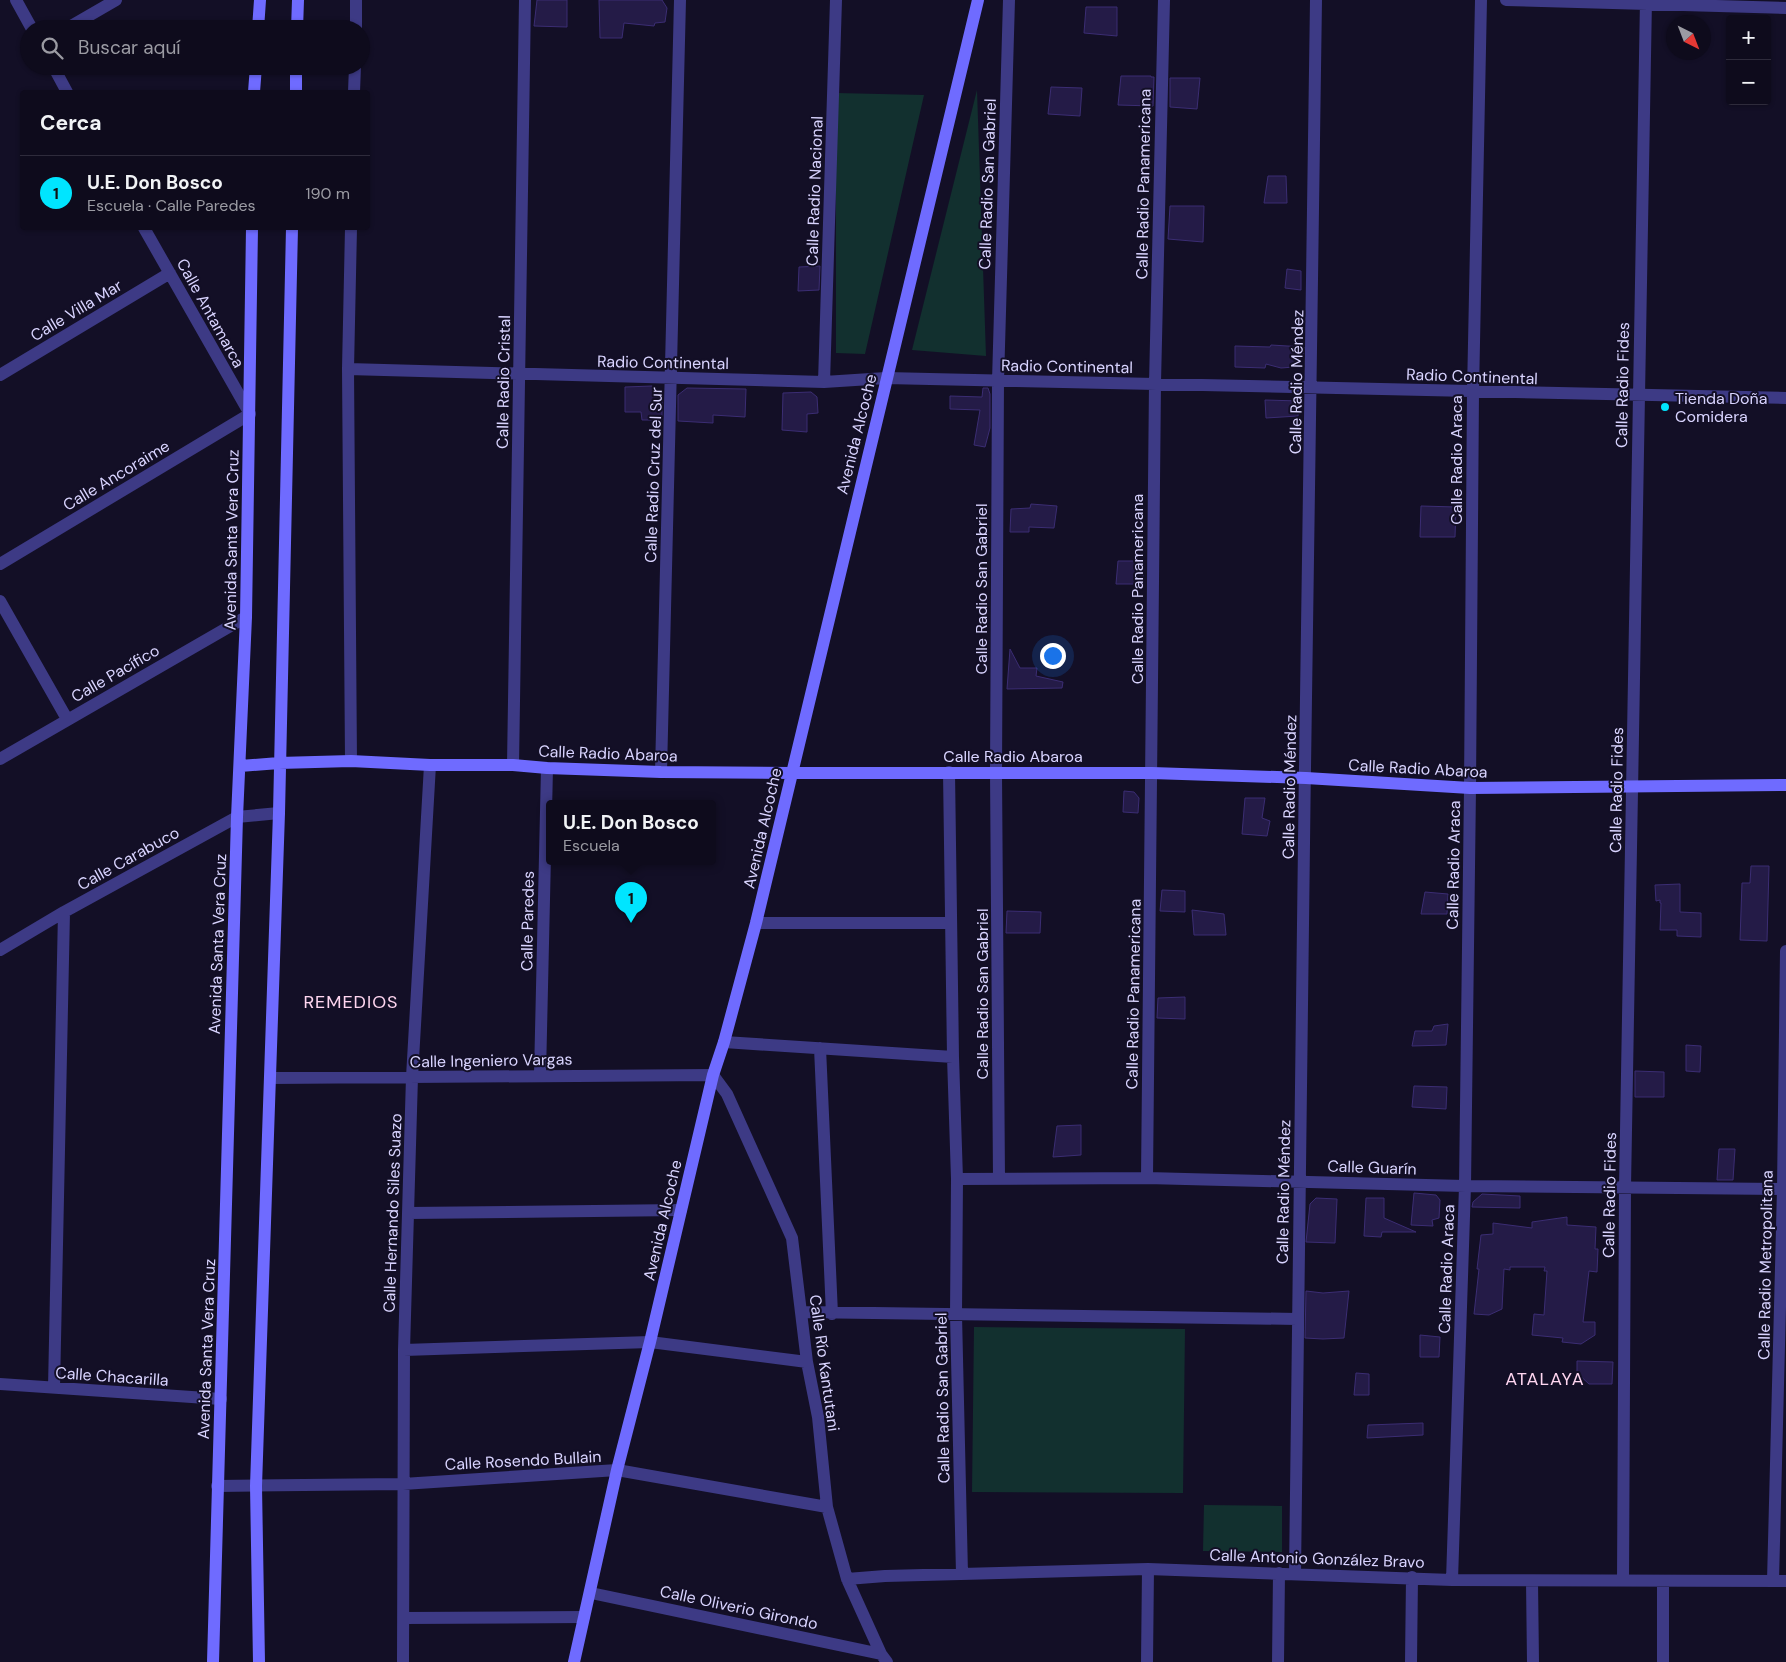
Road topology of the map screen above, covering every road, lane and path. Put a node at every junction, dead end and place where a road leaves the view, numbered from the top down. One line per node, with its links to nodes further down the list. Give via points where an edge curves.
1 (16, 0): 17 (street)
2 (116, 0): 18 (street)
3 (260, 0): 19 (street)
4 (298, 0): 20 (street)
5 (356, 0): 21 (street)
6 (525, 0): 37 (street, Calle Radio Cristal)
7 (680, 0): 38 (street, Calle Radio Cruz del Sur)
8 (836, 0): 41 (street, Calle Radio Nacional)
9 (978, 0): 39 (street, Avenida Alcoche)
10 (1009, 0): 40 (street, Calle Radio San Gabriel)
11 (1164, 0): 42 (street, Calle Radio Panamericana)
12 (1316, 0): 43 (street, Calle Radio Méndez)
13 (1481, 0): 44 (street, Calle Radio Araca)
14 (1506, 0): 15 (street)
15 (1646, 2): 16 (street); 45 (street, Calle Radio Fides)
16 (1786, 8)
17 (27, 20)
18 (82, 20)
19 (259, 20)
20 (297, 20)
21 (356, 20)
22 (58, 75): 26 (street)
23 (255, 75): 27 (street)
24 (296, 75): 28 (street)
25 (355, 75): 29 (street)
26 (66, 90)
27 (254, 90)
28 (296, 90)
29 (354, 90)
30 (145, 230): 34 (street, Calle Antamarca)
31 (252, 230): 47 (street, Avenida Santa Vera Cruz)
32 (292, 230): 54 (street)
33 (351, 230): 35 (street)
34 (170, 273): 36 (street, Calle Villa Mar); 47 (street, Calle Antamarca)
35 (348, 369): 37 (street, Radio Continental); 53 (street)
36 (0, 375)
37 (519, 375): 38 (street, Radio Continental); 56 (street, Calle Radio Cristal)
38 (672, 378): 41 (street, Radio Continental); 59 (street, Calle Radio Cruz del Sur)
39 (886, 378): 40 (street, Radio Continental); 41 (street, Radio Continental); 63 (street, Avenida Alcoche)
40 (998, 381): 42 (street, Radio Continental); 61 (street, Calle Radio San Gabriel)
41 (824, 382)
42 (1155, 383): 43 (street, Radio Continental); 62 (street, Calle Radio Panamericana)
43 (1312, 387): 44 (street, Radio Continental); 64 (street, Calle Radio Méndez)
44 (1473, 392): 45 (street, Radio Continental); 67 (street, Calle Radio Araca)
45 (1638, 396): 46 (street, Radio Continental); 66 (street, Calle Radio Fides)
46 (1786, 398)
47 (250, 414): 48 (street, Calle Ancoraime); 50 (street, Avenida Santa Vera Cruz)
48 (0, 564)
49 (0, 601): 51 (street)
50 (246, 617): 51 (street, Calle Pacífico); 57 (street, Avenida Santa Vera Cruz)
51 (67, 719): 52 (street, Calle Pacífico)
52 (0, 759)
53 (350, 761): 54 (street, Calle Radio Abaroa); 55 (street, Calle Radio Abaroa)
54 (279, 763): 57 (street, Calle Radio Abaroa); 70 (street)
55 (430, 765): 56 (street, Calle Radio Abaroa); 82 (street, Calle Hernando Siles Suazo)
56 (513, 765): 58 (street, Calle Radio Abaroa)
57 (240, 766): 71 (street, Avenida Santa Vera Cruz)
58 (547, 768): 59 (street, Calle Radio Abaroa); 68 (street, Calle Paredes)
59 (661, 772): 63 (street, Calle Radio Abaroa)
60 (949, 772): 61 (street, Calle Radio Abaroa); 63 (street, Calle Radio Abaroa); 74 (street, Calle Radio San Gabriel)
61 (996, 773): 62 (street, Calle Radio Abaroa); 86 (street, Calle Radio San Gabriel)
62 (1152, 773): 64 (street, Calle Radio Abaroa); 84 (street, Calle Radio Panamericana)
63 (791, 774): 73 (street, Avenida Alcoche)
64 (1306, 778): 67 (street, Calle Radio Abaroa); 87 (street, Calle Radio Méndez)
65 (1786, 785): 66 (street, Calle Radio Abaroa)
66 (1632, 787): 67 (street, Calle Radio Abaroa); 89 (street, Calle Radio Fides)
67 (1470, 788): 88 (street, Calle Radio Araca)
68 (546, 800)
69 (546, 812): 80 (street, Calle Paredes)
70 (279, 813): 71 (street, Calle Carabuco); 83 (street)
71 (237, 816): 72 (street, Calle Carabuco); 102 (street, Avenida Santa Vera Cruz)
72 (64, 912): 75 (street, Calle Carabuco); 101 (street)
73 (756, 923): 74 (street); 77 (street, Avenida Alcoche)
74 (951, 923): 79 (street, Calle Radio San Gabriel)
75 (0, 950)
76 (1786, 951): 90 (street, Calle Radio Metropolitana)
77 (724, 1042): 78 (street); 81 (street, Avenida Alcoche)
78 (820, 1048): 79 (street); 94 (street)
79 (953, 1057): 85 (street, Calle Radio San Gabriel)
80 (540, 1075): 81 (street, Calle Ingeniero Vargas); 82 (street, Calle Ingeniero Vargas)
81 (713, 1075): 91 (street, Avenida Alcoche); 93 (street, Calle Río Kantutani, via 727,1094 792,1238)
82 (412, 1077): 83 (street, Calle Ingeniero Vargas); 92 (street, Calle Hernando Siles Suazo)
83 (270, 1078): 106 (street)
84 (1147, 1178): 86 (street, Calle Guarín); 87 (street, Calle Guarín)
85 (957, 1179): 86 (street, Calle Guarín); 95 (street, Calle Radio San Gabriel)
86 (999, 1179)
87 (1299, 1181): 88 (street, Calle Guarín); 96 (street, Calle Radio Méndez)
88 (1465, 1186): 89 (street, Calle Guarín); 114 (street, Calle Radio Araca)
89 (1625, 1187): 90 (street, Calle Guarín); 116 (street, Calle Radio Fides)
90 (1784, 1189): 118 (street, Calle Radio Metropolitana)
91 (681, 1210): 92 (street); 97 (street, Avenida Alcoche)
92 (408, 1213): 98 (street, Calle Hernando Siles Suazo)
93 (800, 1312): 94 (street); 99 (street, Calle Río Kantutani)
94 (832, 1314): 95 (street)
95 (956, 1315): 96 (street); 110 (street, Calle Radio San Gabriel)
96 (1297, 1319): 111 (street, Calle Radio Méndez)
97 (650, 1342): 98 (street); 99 (street); 103 (street, Avenida Alcoche)
98 (404, 1350): 104 (street, Calle Hernando Siles Suazo)
99 (807, 1362): 107 (street, Calle Río Kantutani, via 818,1418)
100 (0, 1384): 101 (street, Calle Chacarilla)
101 (54, 1388): 102 (street, Calle Chacarilla)
102 (221, 1400): 105 (street, Avenida Santa Vera Cruz)
103 (618, 1470): 104 (street, Calle Rosendo Bullain); 107 (street, Calle Rosendo Bullain); 119 (street, Avenida Alcoche)
104 (403, 1484): 106 (street, Calle Rosendo Bullain); 121 (street, Calle Hernando Siles Suazo)
105 (217, 1486): 106 (street, Calle Rosendo Bullain); 123 (street, Avenida Santa Vera Cruz)
106 (256, 1486): 124 (street)
107 (827, 1507): 113 (street, Calle Río Kantutani)
108 (1148, 1569): 109 (street, Calle Antonio González Bravo); 110 (street, Calle Antonio González Bravo); 127 (street)
109 (1279, 1573): 111 (street, Calle Antonio González Bravo); 128 (street)
110 (962, 1574): 113 (street, Calle Antonio González Bravo)
111 (1295, 1574): 112 (street, Calle Antonio González Bravo)
112 (1412, 1577): 114 (street, Calle Antonio González Bravo); 129 (street)
113 (848, 1579): 122 (street, Calle Río Kantutani)
114 (1452, 1580): 115 (street, Calle Antonio González Bravo)
115 (1532, 1581): 116 (street, Calle Antonio González Bravo); 130 (street)
116 (1623, 1581): 117 (street, Calle Antonio González Bravo)
117 (1663, 1581): 118 (street, Calle Antonio González Bravo); 131 (street)
118 (1780, 1581)
119 (590, 1593): 120 (street, Avenida Alcoche); 122 (street, Calle Oliverio Girondo)
120 (584, 1617): 121 (street); 126 (street, Avenida Alcoche)
121 (404, 1618): 125 (street, Calle Hernando Siles Suazo)
122 (884, 1658)
123 (213, 1662)
124 (259, 1662)
125 (403, 1662)
126 (574, 1662)
127 (1147, 1662)
128 (1278, 1662)
129 (1411, 1662)
130 (1533, 1662)
131 (1663, 1662)

